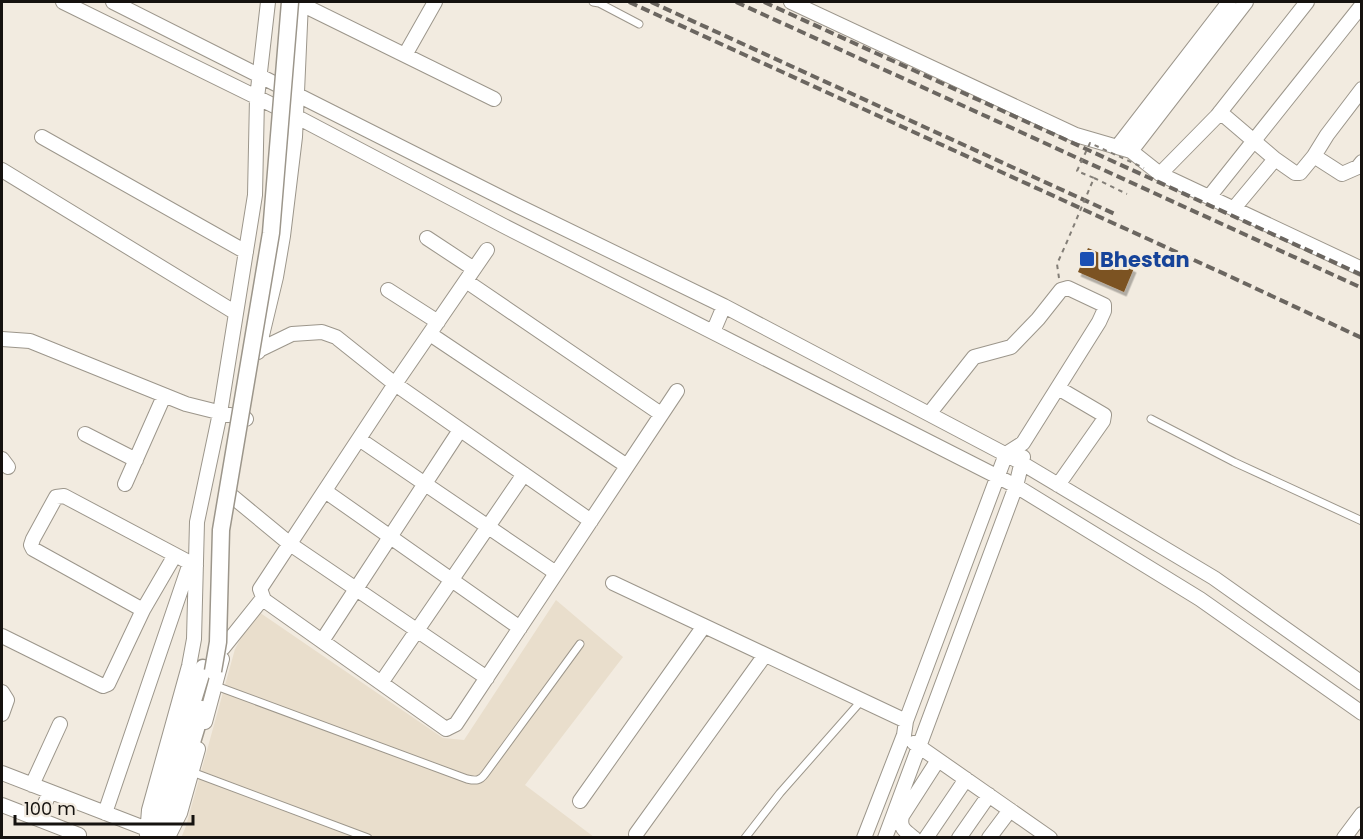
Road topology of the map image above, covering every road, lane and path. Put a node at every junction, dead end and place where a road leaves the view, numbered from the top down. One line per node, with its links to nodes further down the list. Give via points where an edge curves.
1 (63, 2): 18 (street)
2 (113, 2): 15 (street)
3 (268, 2): 15 (street)
4 (280, 2): 97 (street, via 261,232 211,529 207,641)
5 (297, 2): 14 (street); 17 (street); 97 (street, bridge, via 271,233 221,530 218,642)
6 (435, 2): 14 (street)
7 (593, 2): 13 (lane)
8 (791, 2): 24 (street, via 1076,135)
9 (1229, 2): 24 (street)
10 (1246, 2): 24 (street)
11 (1307, 2): 20 (street)
12 (1362, 5): 23 (street)
13 (639, 24)
14 (405, 55): 19 (street)
15 (260, 75): 17 (street); 18 (street)
16 (1362, 89): 25 (street)
17 (297, 94): 21 (street); 43 (street)
18 (257, 98): 21 (street); 37 (street, via 255,195)
19 (494, 99)
20 (1220, 112): 23 (street); 30 (street)
21 (296, 116): 46 (street); 48 (street, via 284,236)
22 (42, 137): 37 (street)
23 (1254, 140): 26 (street); 33 (street)
24 (1124, 148): 30 (street)
25 (1314, 156): 26 (street, via 1295,173); 27 (street, via 1342,174)
26 (1275, 159): 34 (street)
27 (1362, 162)
28 (1144, 168): 31 (path, bridge, via 1090,143 1077,171)
29 (2, 170): 44 (street)
30 (1160, 174): 33 (street)
31 (1094, 178): 32 (path); 41 (path, bridge, via 1057,264)
32 (1127, 194)
33 (1209, 197): 34 (street)
34 (1234, 207): 39 (street)
35 (427, 238): 38 (street)
36 (487, 250): 38 (street)
37 (246, 252): 44 (street)
38 (474, 269): 40 (street)
39 (1362, 269)
40 (466, 281): 45 (street); 54 (street)
41 (1065, 289): 50 (street, via 1100,301 1104,311); 55 (street, via 1011,347 974,357)
42 (388, 290): 45 (street)
43 (724, 306): 46 (street); 55 (street)
44 (236, 313): 53 (street)
45 (434, 328): 49 (street); 65 (street)
46 (713, 332): 67 (street)
47 (2, 339): 52 (street, via 30,341)
48 (259, 350): 49 (street, via 292,334 322,332 336,337); 56 (street)
49 (395, 384): 58 (street); 60 (street)
50 (1058, 387): 61 (street); 70 (street, via 1104,415)
51 (677, 391): 54 (street)
52 (164, 396): 53 (street); 63 (street)
53 (220, 413): 56 (street); 81 (street, via 197,522)
54 (661, 414): 65 (street)
55 (929, 414): 62 (street)
56 (246, 419): 73 (street)
57 (1151, 419): 75 (lane)
58 (460, 430): 66 (street); 69 (street)
59 (85, 434): 63 (street)
60 (359, 439): 69 (street); 72 (street)
61 (1023, 443): 62 (street); 64 (street)
62 (1005, 454): 64 (street); 67 (street)
63 (136, 460): 68 (street)
64 (1023, 464): 70 (street); 71 (street)
65 (627, 466): 74 (street)
66 (524, 474): 74 (street); 76 (street)
67 (998, 477): 71 (street); 105 (street)
68 (125, 484)
69 (425, 484): 76 (street); 77 (street)
70 (1058, 485): 79 (street)
71 (1016, 486): 82 (street); 108 (street)
72 (325, 490): 77 (street); 78 (street)
73 (233, 496): 78 (street); 95 (street)
74 (591, 521): 83 (street)
75 (1362, 521)
76 (488, 526): 83 (street); 84 (street)
77 (390, 537): 84 (street); 86 (street)
78 (290, 544): 86 (street); 87 (street, via 260,589)
79 (1160, 546): 82 (street); 100 (street, via 1214,578)
80 (175, 555): 81 (street); 88 (street); 88 (street, via 64,496 56,497 33,539 33,549)
81 (193, 564): 119 (street); 125 (street, via 194,639 149,810)
82 (1147, 567): 103 (street, via 1200,599)
83 (556, 573): 90 (street)
84 (451, 580): 90 (street); 91 (street)
85 (613, 584): 89 (street)
86 (356, 589): 91 (street); 93 (street)
87 (263, 598): 93 (street); 95 (street)
88 (143, 610): 92 (street, via 111,679 103,686)
89 (704, 626): 96 (street); 116 (street)
90 (520, 628): 98 (street)
91 (417, 631): 98 (street); 99 (street)
92 (2, 636)
93 (322, 641): 99 (street)
94 (580, 644): 97 (lane, via 476,781)
95 (223, 648): 97 (street)
96 (765, 655): 102 (street); 123 (street)
97 (210, 675): 110 (street); 125 (street)
98 (487, 678): 99 (street, via 456,724 446,729)
99 (381, 683)
100 (1362, 683)
101 (2, 692): 104 (street, via 7,700)
102 (862, 700): 105 (street); 128 (lane)
103 (1362, 713)
104 (2, 714)
105 (906, 721): 107 (street)
106 (60, 724): 113 (street)
107 (904, 735): 108 (street); 129 (street)
108 (920, 747): 109 (street); 130 (street)
109 (938, 760): 112 (street); 131 (street, via 902,816 903,830)
110 (192, 772): 125 (street, via 180,813); 127 (lane)
111 (2, 773): 113 (street)
112 (966, 779): 115 (street); 132 (street)
113 (32, 785): 114 (street)
114 (50, 792): 119 (street); 121 (street)
115 (989, 795): 118 (street); 133 (street)
116 (580, 801)
117 (2, 805): 121 (street)
118 (1011, 810): 122 (street); 134 (street)
119 (105, 813): 125 (street)
120 (1362, 814): 137 (street)
121 (43, 821): 124 (street); 126 (street)
122 (1033, 826): 135 (street); 136 (street)
123 (636, 834)
124 (79, 835)
125 (155, 835)
126 (42, 837)
127 (368, 837)
128 (745, 837)
129 (864, 837)
130 (885, 837)
131 (914, 837)
132 (926, 837)
133 (959, 837)
134 (989, 837)
135 (1024, 837)
136 (1050, 837)
137 (1344, 837)

